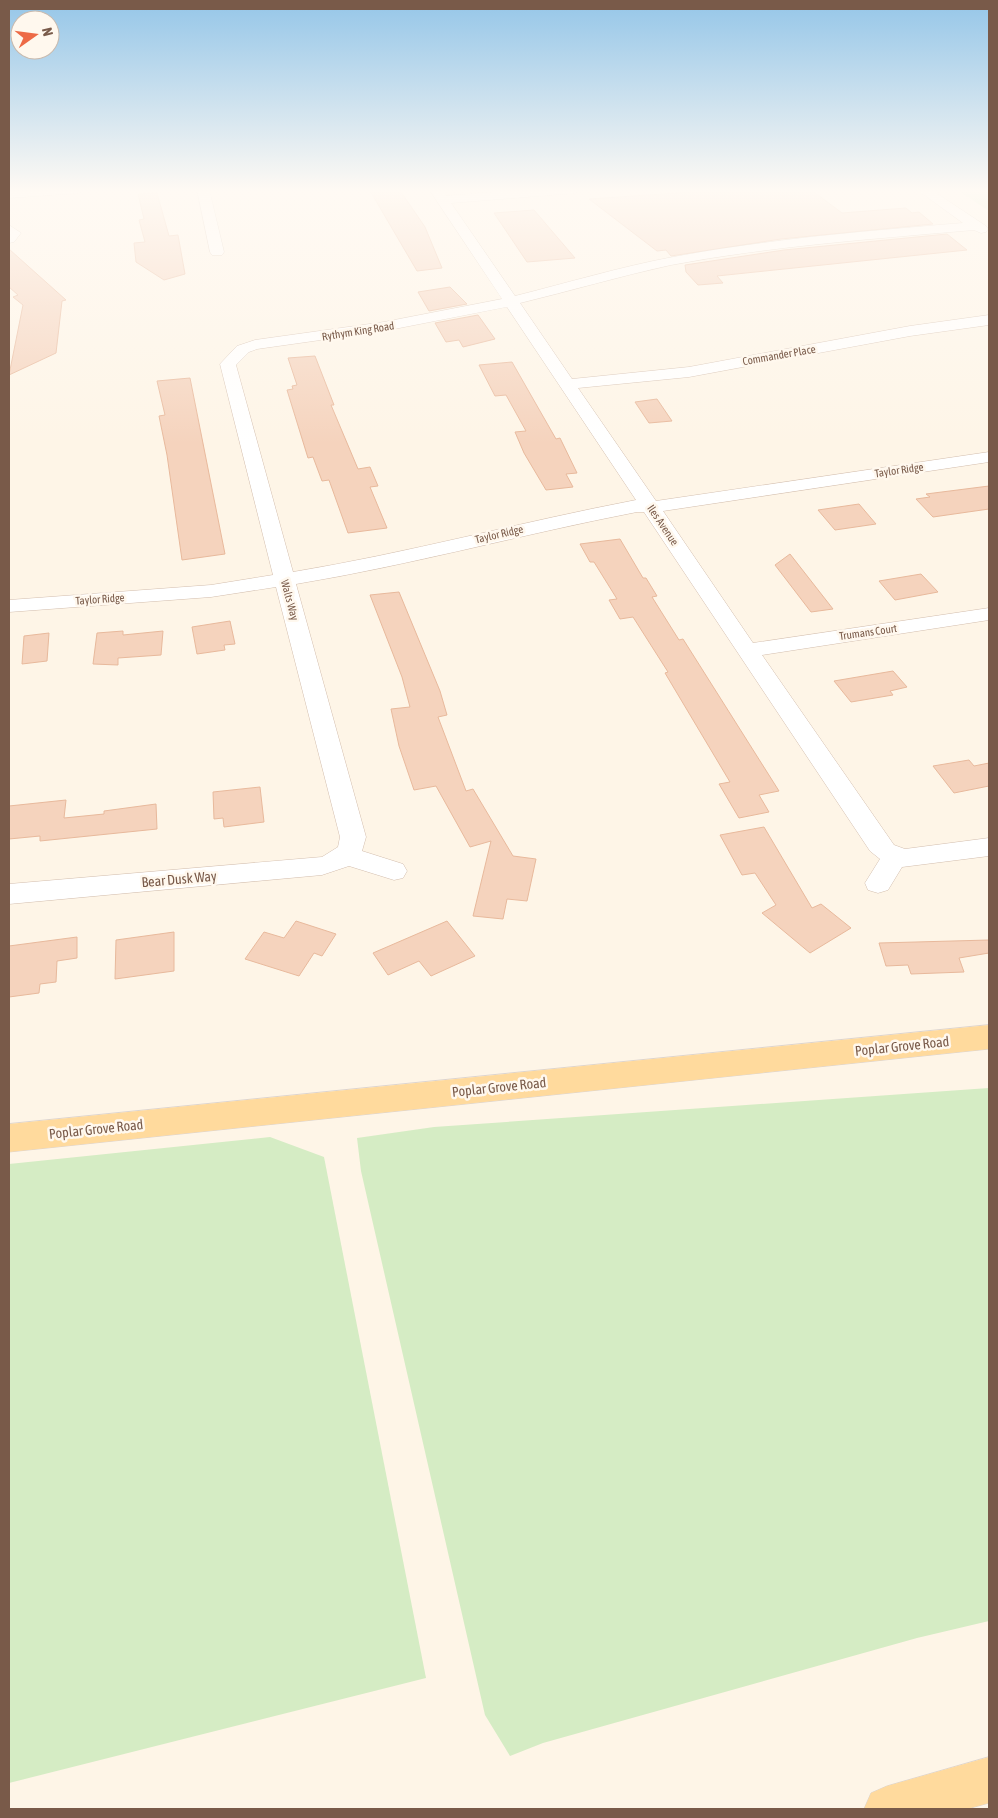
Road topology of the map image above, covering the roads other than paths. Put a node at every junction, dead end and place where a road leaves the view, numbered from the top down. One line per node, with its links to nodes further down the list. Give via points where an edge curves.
1 (493, 274): 3 (street, Iles Avenue)
2 (614, 274): 3 (street, Rythym King Road)
3 (511, 301): 5 (street, Rythym King Road, via 410,322); 6 (street, Iles Avenue)
4 (989, 320): 6 (street, Commander Place, via 910,331 689,372)
5 (243, 349): 9 (street, Walts Way, via 228,364)
6 (568, 384): 8 (street, Iles Avenue)
7 (989, 457): 8 (street, Taylor Ridge)
8 (651, 507): 9 (street, Taylor Ridge, via 638,506 553,522 349,569); 12 (street, Iles Avenue)
9 (285, 579): 10 (street, Taylor Ridge, via 211,590); 14 (street, Walts Way, via 353,837 353,845)
10 (9, 606)
11 (989, 614): 12 (street, Trumans Court)
12 (748, 650): 15 (street, Iles Avenue, via 879,845)
13 (989, 847): 15 (street, via 914,857)
14 (346, 856): 16 (street); 18 (street, Bear Dusk Way, via 322,866)
15 (895, 856): 17 (street)
16 (394, 872)
17 (878, 883)
18 (9, 894)
19 (989, 1037): 20 (main road, Poplar Grove Road)
20 (9, 1138)
21 (989, 1780): 22 (main road)
22 (887, 1809)

